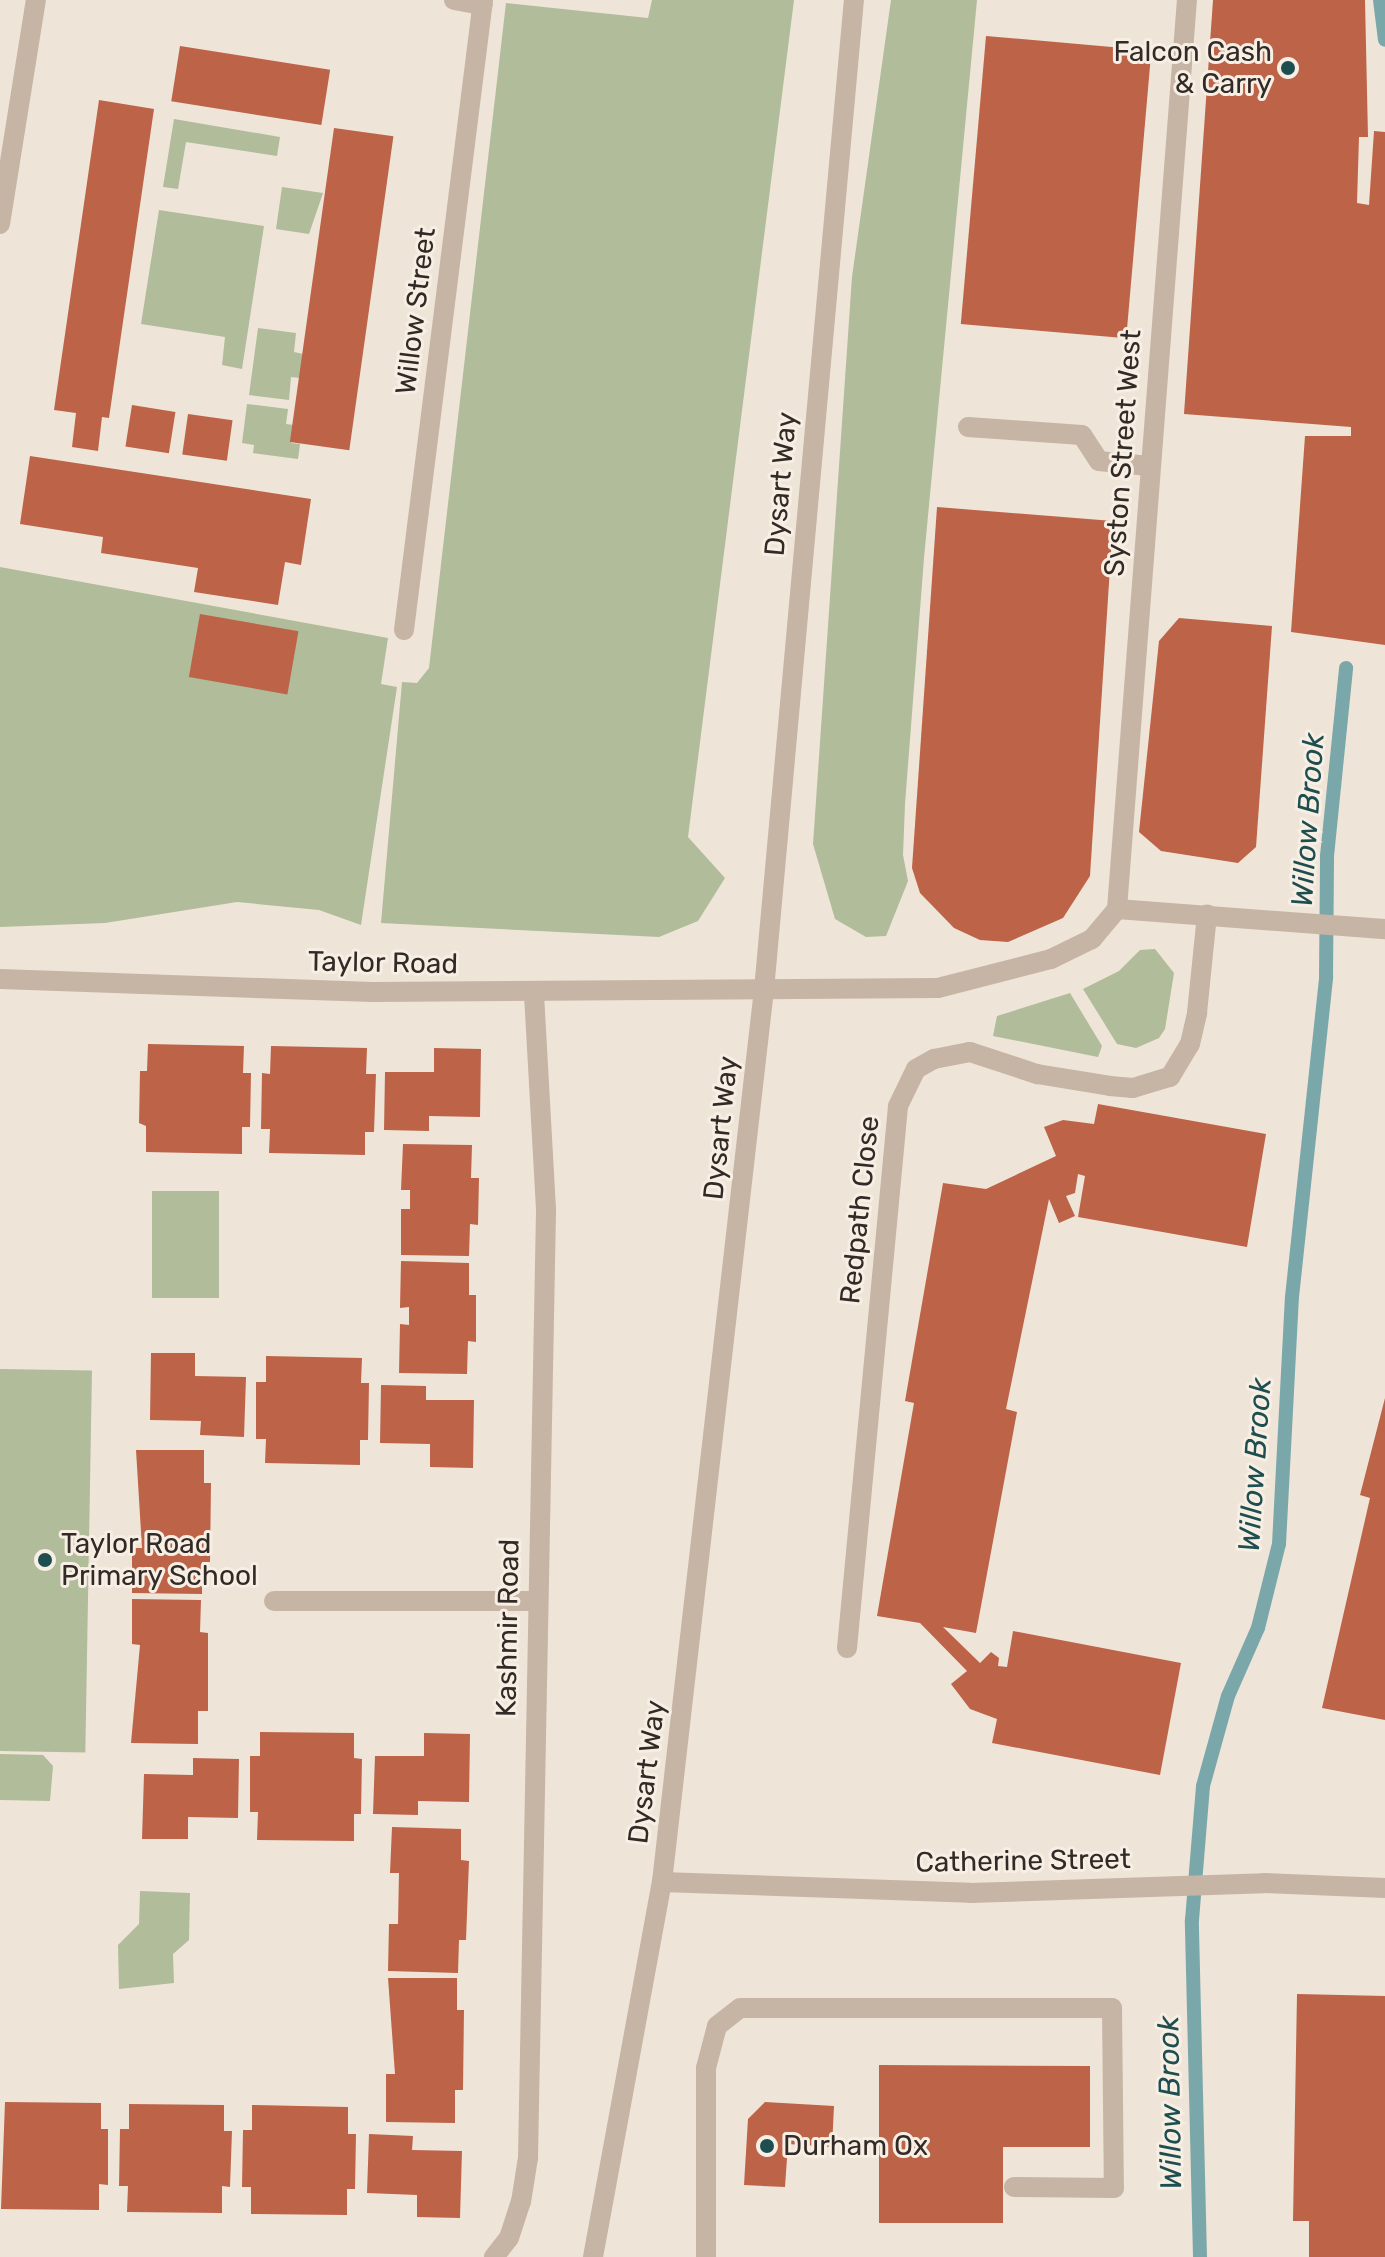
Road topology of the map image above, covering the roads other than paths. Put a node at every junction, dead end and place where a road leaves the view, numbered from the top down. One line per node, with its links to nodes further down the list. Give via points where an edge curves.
1 (36, 0): 6 (street)
2 (454, 0): 5 (street)
3 (854, 0): 14 (street, Dysart Way)
4 (1187, 0): 8 (street, Syston Street West)
5 (483, 2): 9 (street, Willow Street)
6 (0, 224)
7 (968, 427): 8 (street, via 1082,435 1099,461)
8 (1149, 466): 10 (street, Syston Street West)
9 (404, 630)
10 (1117, 909): 11 (street); 14 (street, Taylor Road, via 1092,939 981,980 938,988)
11 (1207, 915): 12 (street); 18 (street, Redpath Close, via 1197,1013 1186,1053 1170,1077 1133,1088 1110,1086 1037,1074 970,1052 934,1059 916,1069 898,1106)
12 (1385, 929)
13 (0, 979): 15 (street, Taylor Road)
14 (764, 990): 15 (street, Taylor Road); 19 (street, Dysart Way)
15 (534, 992): 17 (street, Kashmir Road, via 546,1209)
16 (274, 1601): 17 (street)
17 (536, 1601): 22 (street, Kashmir Road, via 528,2158 509,2238)
18 (847, 1648)
19 (662, 1882): 20 (street, Catherine Street, via 970,1893 1264,1883); 23 (street, Dysart Way)
20 (1385, 1888)
21 (1014, 2187): 24 (street, via 1114,2188 1112,2008 740,2008 717,2026 706,2068)
22 (494, 2257)
23 (593, 2257)
24 (706, 2257)

